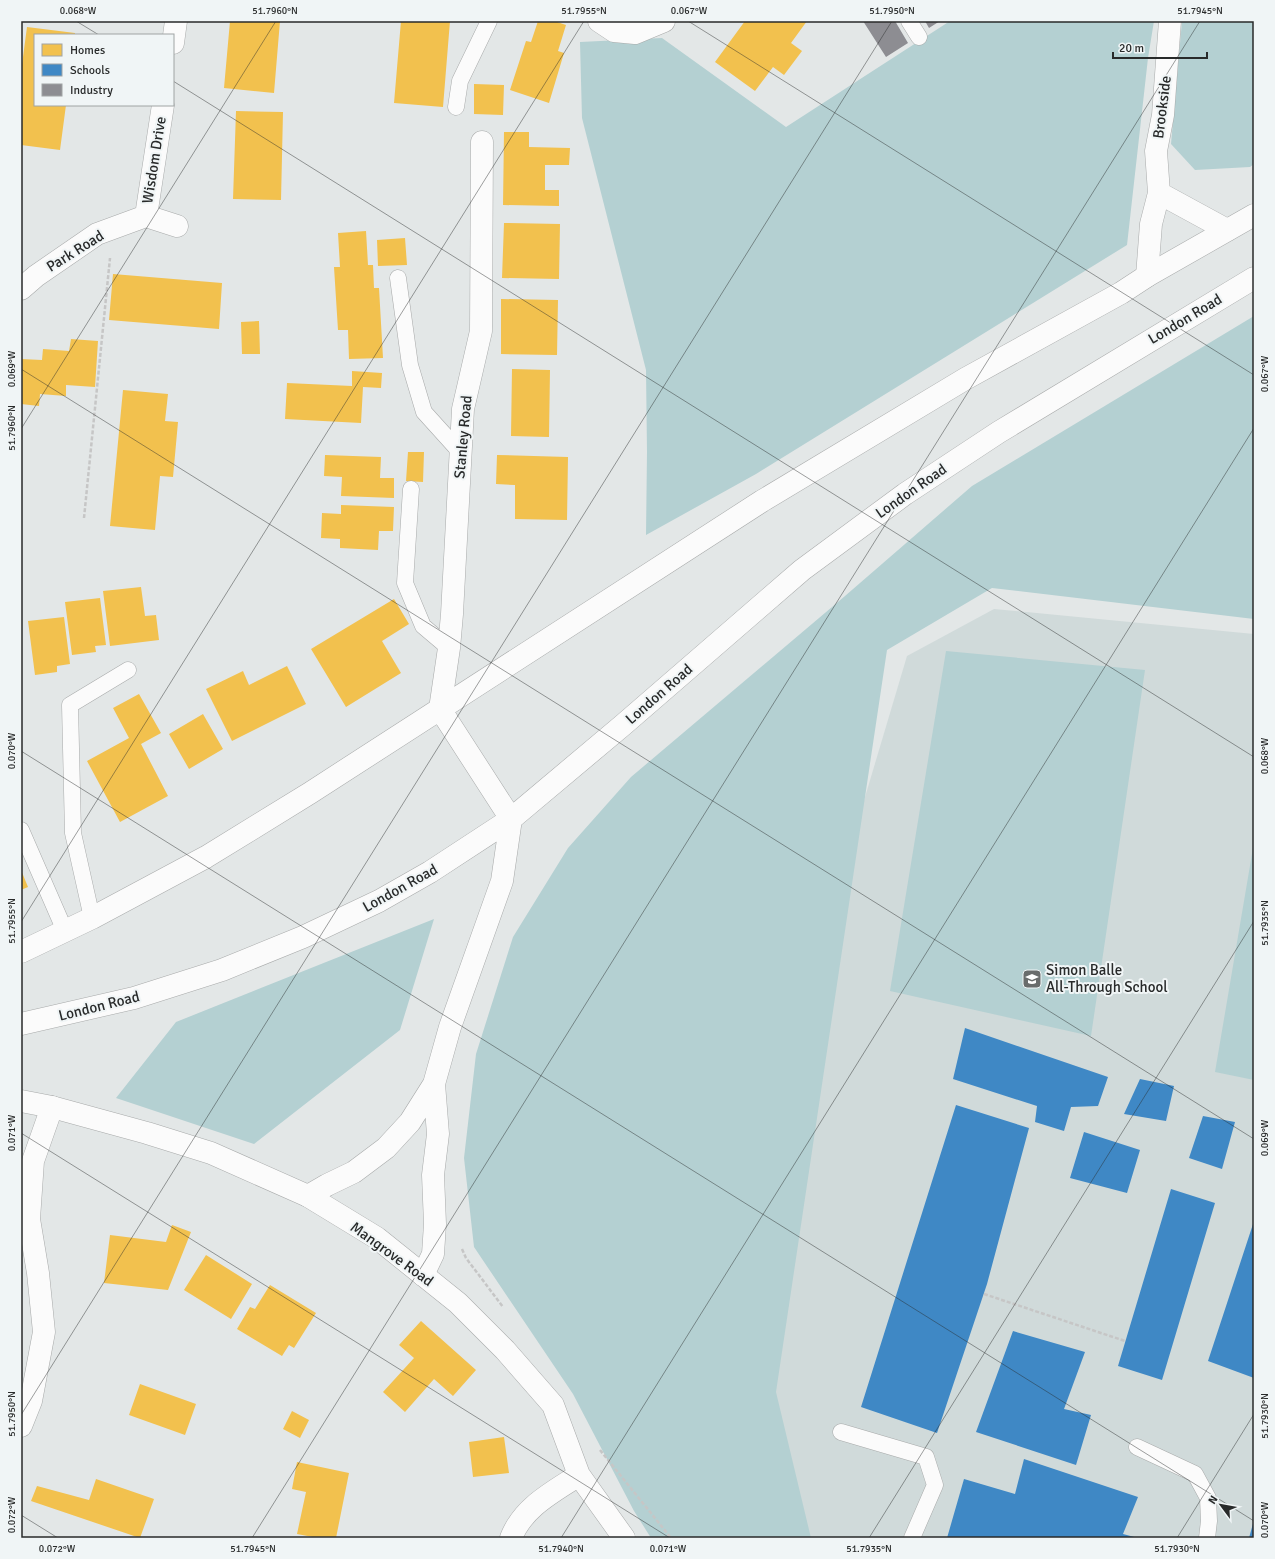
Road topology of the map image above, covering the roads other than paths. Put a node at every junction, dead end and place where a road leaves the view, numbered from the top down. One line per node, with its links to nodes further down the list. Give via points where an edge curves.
1 (176, 21): 7 (main road)
2 (489, 21): 10 (lane, via 460,81)
3 (598, 21): 4 (main road, via 614,31 636,33)
4 (664, 21)
5 (909, 21): 8 (lane)
6 (1170, 21): 12 (main road, Brookside, via 1162,115 1156,151)
7 (174, 35)
8 (919, 37)
9 (163, 106): 14 (main road, Wisdom Drive)
10 (456, 107)
11 (482, 142): 21 (main road, Stanley Road, via 480,331 463,409)
12 (1159, 193): 16 (main road); 17 (main road, Brookside, via 1151,224)
13 (1254, 214): 16 (main road)
14 (146, 216): 15 (main road); 20 (main road, Park Road, via 97,234)
15 (177, 226)
16 (1227, 230): 17 (main road)
17 (1147, 276): 25 (main road, via 1121,293 965,378 762,501)
18 (398, 278): 21 (lane, via 410,364 424,412)
19 (1254, 278): 26 (main road, London Road, via 999,432 905,494 802,570)
20 (21, 289)
21 (461, 453): 23 (main road, Stanley Road)
22 (411, 489): 23 (lane, via 404,583 423,626)
23 (449, 648): 25 (main road, Stanley Road)
24 (128, 670): 28 (lane, via 70,705 73,833)
25 (440, 709): 26 (main road); 28 (main road, via 206,857)
26 (511, 819): 31 (main road, London Road, via 430,872 379,901 303,937 222,970 134,998); 32 (main road, via 502,881 450,1027)
27 (21, 830): 29 (lane)
28 (92, 918): 29 (main road)
29 (65, 931): 30 (main road)
30 (21, 952)
31 (21, 1024)
32 (434, 1084): 35 (main road, via 410,1122 386,1148 354,1172); 37 (main road, via 438,1134 434,1175 435,1224 433,1254)
33 (21, 1101): 34 (main road, Mangrove Road)
34 (52, 1107): 35 (main road, Mangrove Road, via 211,1152); 36 (main road, via 33,1161)
35 (308, 1196): 37 (main road, Mangrove Road, via 377,1238)
36 (25, 1219): 38 (main road, via 38,1273 44,1332 31,1401)
37 (423, 1275): 41 (main road, Mangrove Road, via 458,1303 505,1350 553,1405)
38 (21, 1426)
39 (841, 1432): 44 (lane, via 926,1457 935,1485)
40 (1137, 1447): 45 (lane, via 1195,1474 1208,1498)
41 (579, 1475): 42 (main road, via 542,1499 526,1513); 43 (main road, Mangrove Road)
42 (511, 1538)
43 (624, 1538)
44 (912, 1538)
45 (1207, 1538)

